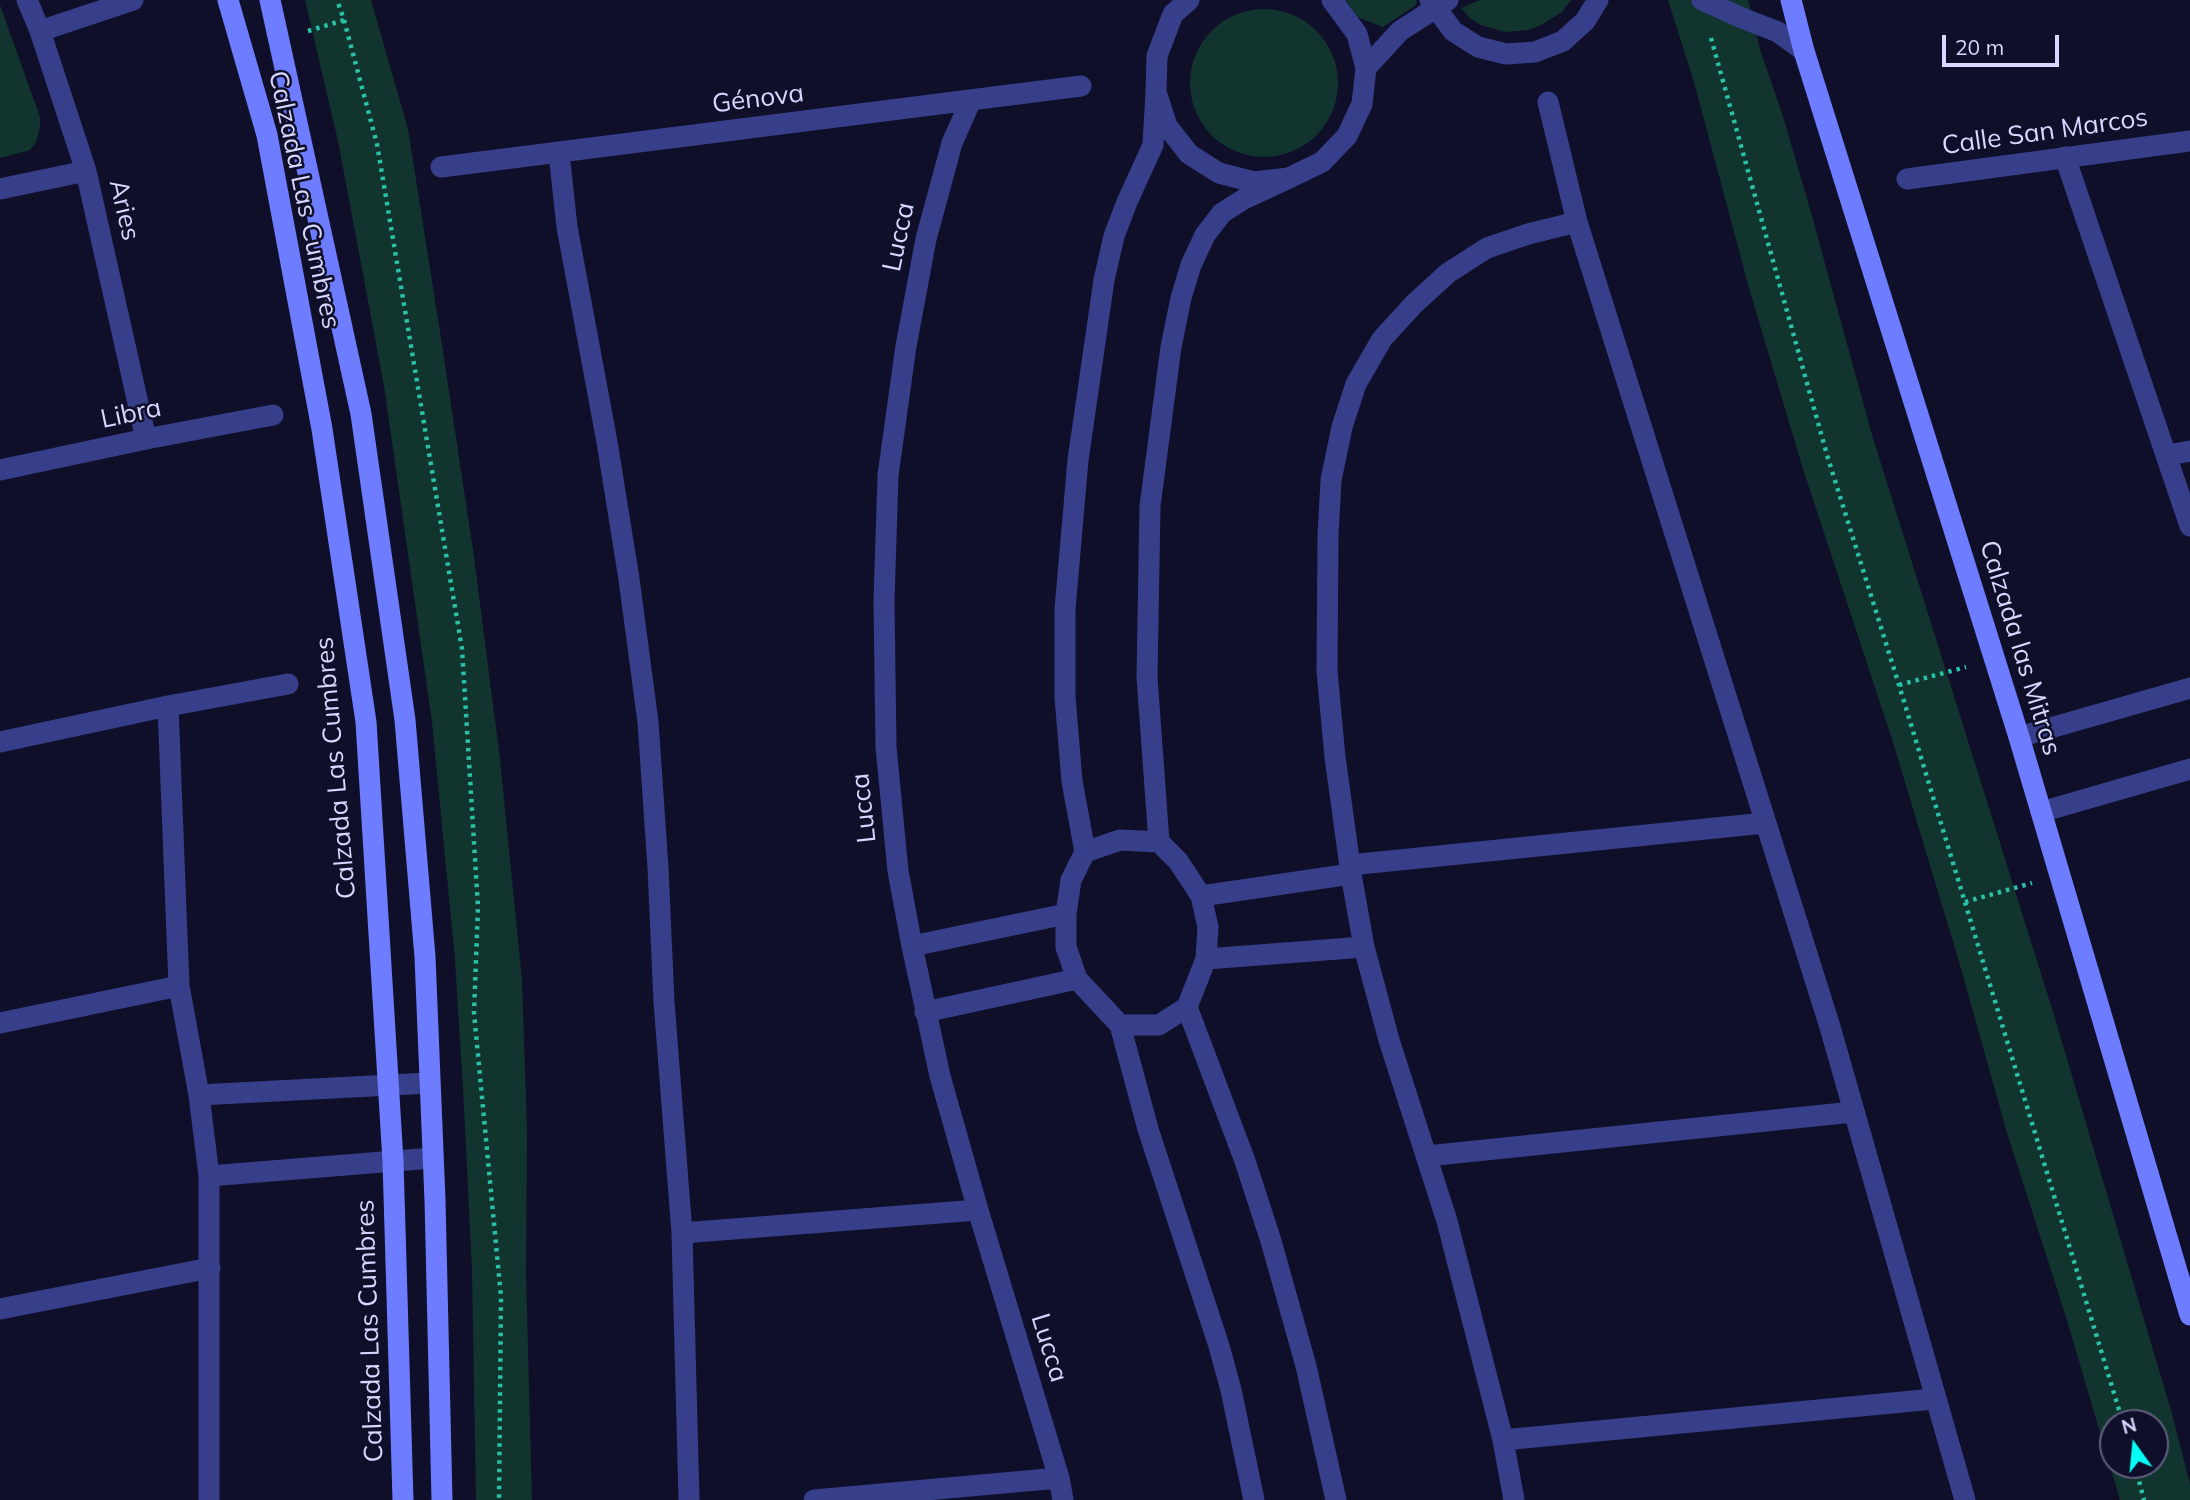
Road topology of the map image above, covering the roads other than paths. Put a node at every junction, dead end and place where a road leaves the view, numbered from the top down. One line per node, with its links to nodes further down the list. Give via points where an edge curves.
1 (27, 0): 12 (street, Aries)
2 (133, 0): 12 (street)
3 (228, 0): 57 (street, Calzada Las Cumbres, via 270,148 322,429 366,722)
4 (270, 0): 56 (street, Calzada Las Cumbres, via 361,414 405,720 425,957)
5 (1189, 0): 11 (street)
6 (1332, 0): 14 (street, via 1357,34)
7 (1598, 0): 10 (street, via 1585,21 1563,41 1535,52 1506,54 1478,47 1452,31)
8 (1702, 0): 13 (street, via 1778,32)
9 (1791, 0): 13 (street, Calzada las Mitras)
10 (1437, 3): 14 (street, via 1401,31)
11 (1171, 7): 16 (street, via 1157,56)
12 (40, 31): 23 (street, Aries)
13 (1804, 51): 37 (street, Calzada las Mitras)
14 (1366, 68): 24 (street, via 1362,104 1347,136 1322,162)
15 (1081, 86): 17 (street, Génova)
16 (1156, 92): 24 (street, via 1167,126 1189,154 1219,173 1254,182); 43 (street, via 1153,145 1118,225 1104,280 1077,460 1065,609 1065,697 1072,781)
17 (971, 100): 20 (street, Génova); 47 (street, Lucca, via 952,144 926,239 888,475 886,747 893,831)
18 (1548, 102): 27 (street)
19 (2190, 141): 21 (street, Calle San Marcos)
20 (559, 153): 22 (street, Génova); 65 (street, via 567,227 612,470 648,722)
21 (2064, 157): 25 (street, Calle San Marcos); 31 (street)
22 (441, 167)
23 (86, 171): 26 (street); 29 (street, Aries)
24 (1289, 177): 42 (street, via 1222,213 1205,235 1181,298 1150,517 1147,677)
25 (1907, 179)
26 (0, 189)
27 (1577, 222): 41 (street); 44 (street, via 1488,248 1448,273 1382,339 1356,384 1331,480 1326,585 1328,682)
28 (273, 415): 29 (street, Libra)
29 (146, 439): 32 (street, Libra)
30 (2190, 451): 31 (street)
31 (2168, 455): 33 (street)
32 (0, 470)
33 (2190, 526)
34 (288, 684): 36 (street)
35 (2190, 688): 37 (street)
36 (168, 706): 38 (street); 51 (street)
37 (2019, 737): 40 (street, Calzada las Mitras)
38 (0, 742)
39 (2190, 769): 40 (street)
40 (2041, 812): 68 (street, Calzada las Mitras)
41 (1765, 823): 44 (street); 59 (street)
42 (1159, 842): 43 (street, via 1121,840); 45 (street, via 1178,861)
43 (1085, 852): 46 (street, via 1071,880)
44 (1350, 869): 45 (street); 48 (street)
45 (1201, 897): 49 (street, via 1208,927)
46 (1066, 914): 47 (street); 50 (street, via 1066,947)
47 (912, 946): 53 (street, Lucca)
48 (1364, 947): 49 (street); 60 (street)
49 (1206, 959): 52 (street)
50 (1077, 979): 53 (street); 55 (street)
51 (179, 986): 54 (street); 58 (street)
52 (1187, 1007): 55 (street, via 1158,1025); 79 (street, via 1271,1241 1306,1366)
53 (925, 1012): 64 (street, Lucca)
54 (0, 1023)
55 (1121, 1025): 78 (street, via 1148,1129 1219,1346)
56 (429, 1083): 57 (street); 61 (street, Calzada Las Cumbres)
57 (388, 1085): 58 (street); 62 (street, Calzada Las Cumbres)
58 (199, 1095): 63 (street)
59 (1853, 1112): 60 (street); 69 (street)
60 (1427, 1156): 70 (street)
61 (432, 1158): 62 (street); 74 (street, Calzada Las Cumbres)
62 (393, 1160): 63 (street); 73 (street, Calzada Las Cumbres)
63 (209, 1176): 66 (street)
64 (978, 1210): 65 (street); 71 (street, Lucca)
65 (682, 1233): 75 (street)
66 (210, 1268): 67 (street); 72 (street)
67 (0, 1310)
68 (2190, 1315)
69 (1934, 1399): 70 (street); 81 (street)
70 (1503, 1440): 80 (street)
71 (1059, 1478): 76 (street); 77 (street, Lucca)
72 (209, 1500)
73 (403, 1500)
74 (442, 1500)
75 (689, 1500)
76 (814, 1500)
77 (1063, 1500)
78 (1254, 1500)
79 (1336, 1500)
80 (1514, 1500)
81 (1965, 1500)

